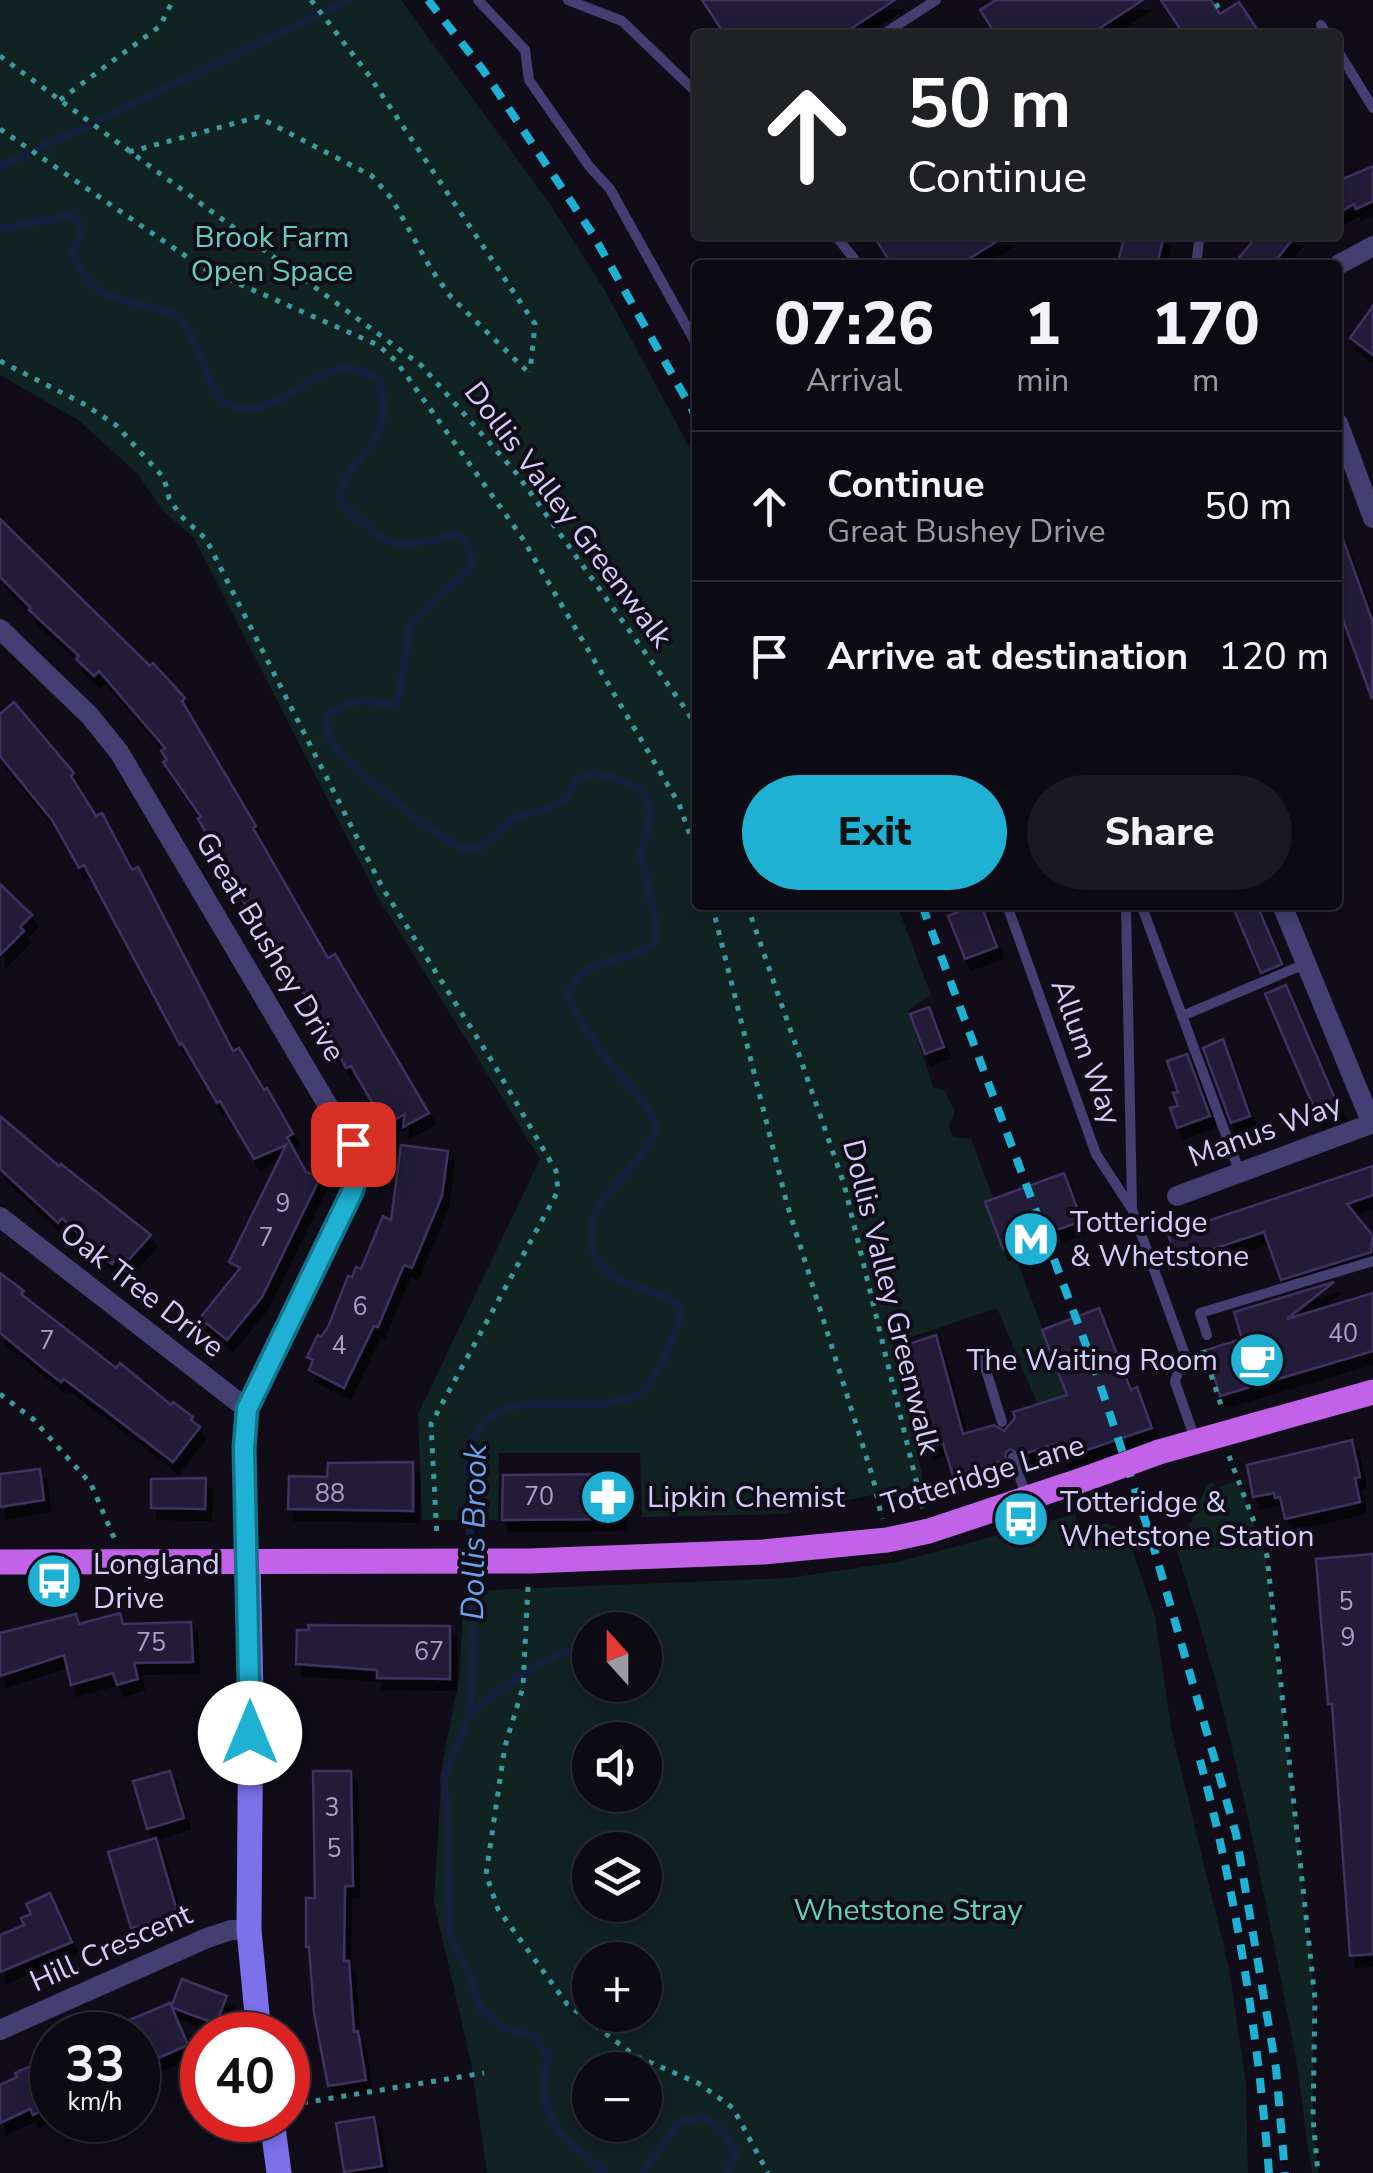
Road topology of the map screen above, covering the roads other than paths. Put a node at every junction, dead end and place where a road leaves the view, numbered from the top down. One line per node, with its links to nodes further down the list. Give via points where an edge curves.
1 (478, 0): 12 (lane, via 525,50 530,80 610,189)
2 (568, 0): 6 (lane, via 622,21)
3 (936, 0): 4 (lane)
4 (890, 30)
5 (1342, 58): 7 (lane)
6 (692, 88)
7 (1373, 108)
8 (839, 240): 10 (lane)
9 (1373, 246): 11 (street)
10 (854, 260)
11 (1342, 263)
12 (692, 336)
13 (1342, 433): 14 (street)
14 (1373, 518)
15 (0, 629): 31 (street, Great Bushey Drive, via 119,752 360,1160 353,1190)
16 (1009, 910): 25 (lane, Allum Way, via 1096,1154)
17 (1126, 910): 25 (lane, Allum Way)
18 (1143, 910): 21 (lane)
19 (1284, 910): 20 (street)
20 (1306, 964): 21 (lane); 22 (street)
21 (1182, 1016): 23 (lane)
22 (1373, 1124): 23 (street, Manus Way)
23 (1240, 1172): 24 (street, Manus Way)
24 (1177, 1196)
25 (1132, 1209): 33 (lane, Allum Way, via 1184,1352 1176,1382)
26 (0, 1217): 31 (street, Oak Tree Drive)
27 (1373, 1261): 28 (lane, via 1200,1313)
28 (1207, 1335)
29 (980, 1351): 32 (lane)
30 (1373, 1392): 33 (main road, Totteridge Lane)
31 (247, 1409): 36 (street, Great Bushey Drive)
32 (1002, 1422)
33 (1195, 1440): 35 (main road, Totteridge Lane, bridge)
34 (1013, 1457): 35 (lane)
35 (1027, 1500): 36 (main road, Totteridge Lane, via 887,1540 763,1552 529,1560 442,1550)
36 (247, 1561): 37 (main road, Totteridge Lane); 38 (street)
37 (0, 1562)
38 (249, 1930): 39 (street); 40 (street, Hill Crescent, via 206,1938)
39 (257, 2012)
40 (0, 2030)
41 (275, 2142): 42 (street)
42 (280, 2173)

